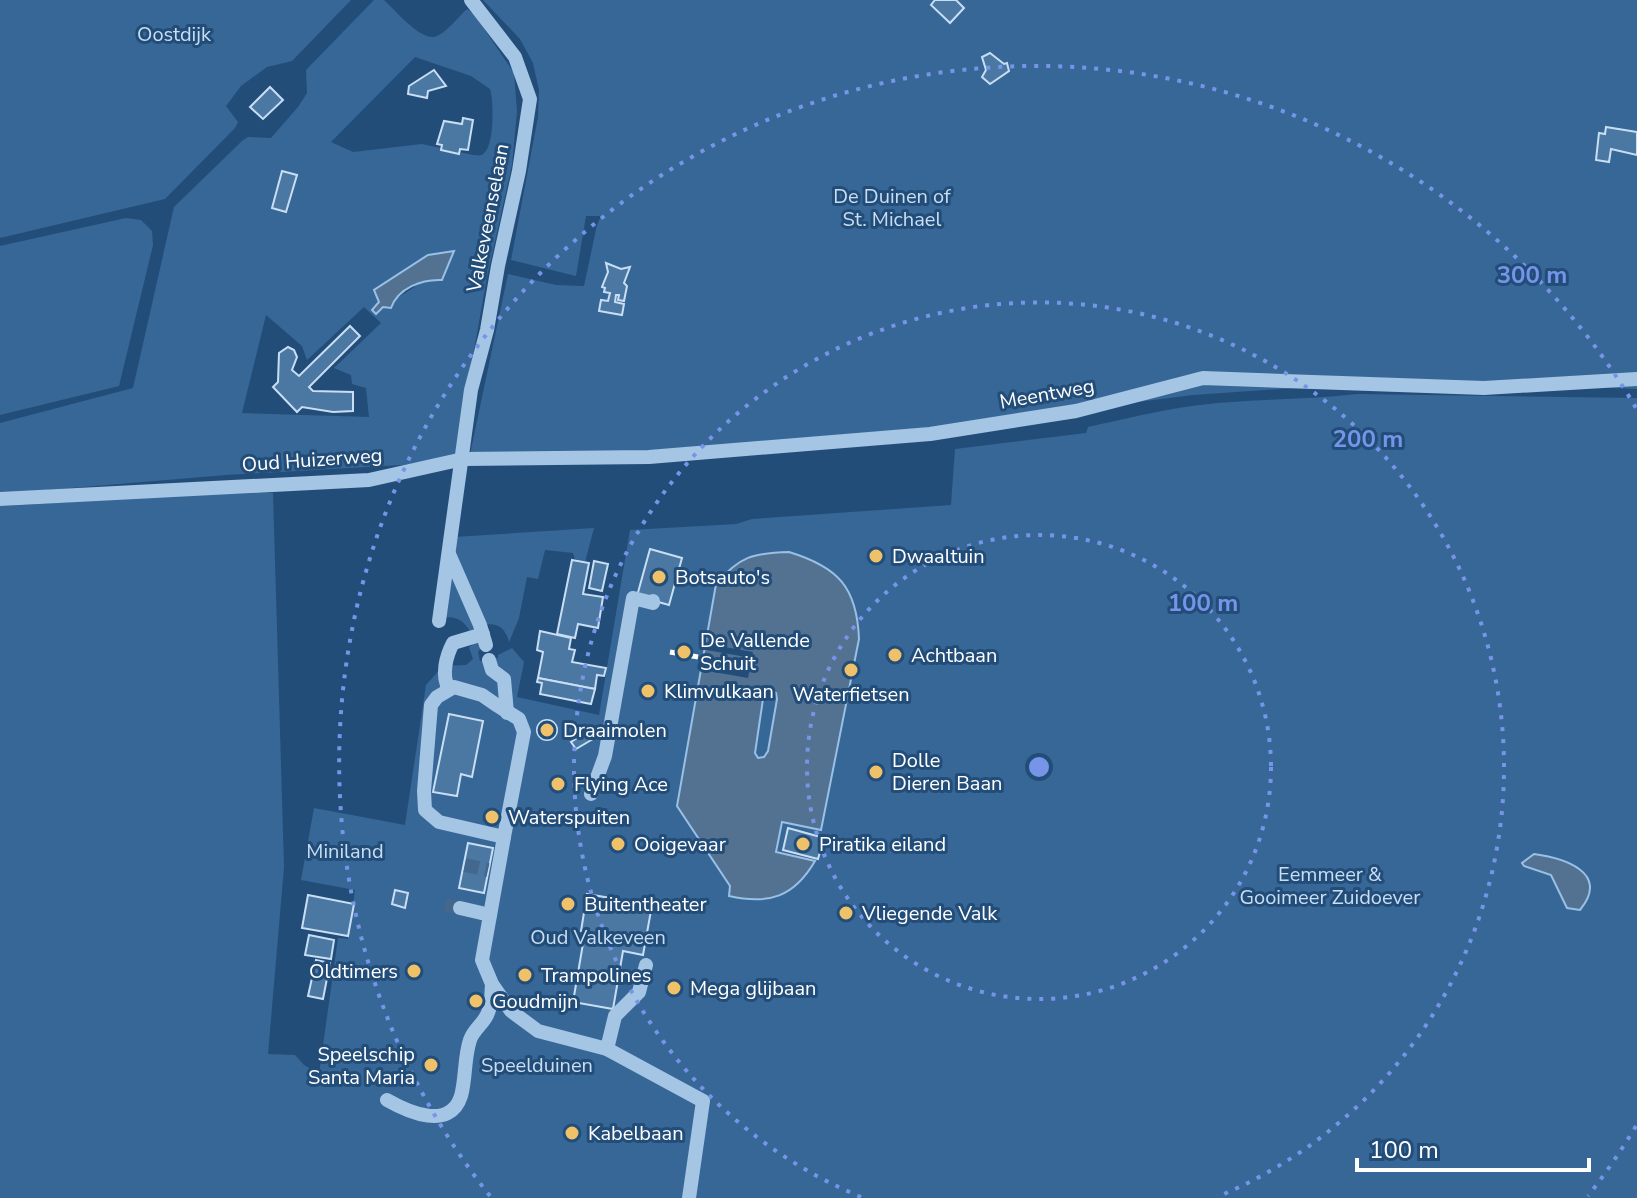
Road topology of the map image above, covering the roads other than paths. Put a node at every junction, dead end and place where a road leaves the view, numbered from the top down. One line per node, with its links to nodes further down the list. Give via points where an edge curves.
1 (471, 0): 3 (street, Valkeveenselaan, via 515,57 530,99 471,390)
2 (1637, 379): 3 (street, Meentweg, via 1484,388 1203,378 1076,411 930,434 649,457)
3 (463, 459): 4 (street, Oud Huizerweg, via 369,480); 5 (street)
4 (0, 499)
5 (449, 554): 7 (street); 8 (street)
6 (653, 601): 11 (street, via 633,598 605,756)
7 (439, 621)
8 (486, 646): 9 (street, via 453,643 445,676); 10 (street, via 492,670 504,679)
9 (449, 689): 10 (street, via 482,695); 12 (street, via 431,705 425,810 439,822)
10 (507, 713): 12 (street, via 519,719 524,732)
11 (591, 794)
12 (504, 837): 14 (street)
13 (460, 908): 14 (street)
14 (490, 915): 16 (street, via 482,960)
15 (646, 965): 17 (street, via 639,992 615,1016)
16 (492, 984): 17 (street, via 511,1011 538,1031); 18 (street, via 487,1016 467,1049 460,1099 449,1113 410,1113)
17 (607, 1049): 19 (street, via 703,1101)
18 (387, 1100)
19 (689, 1198)

